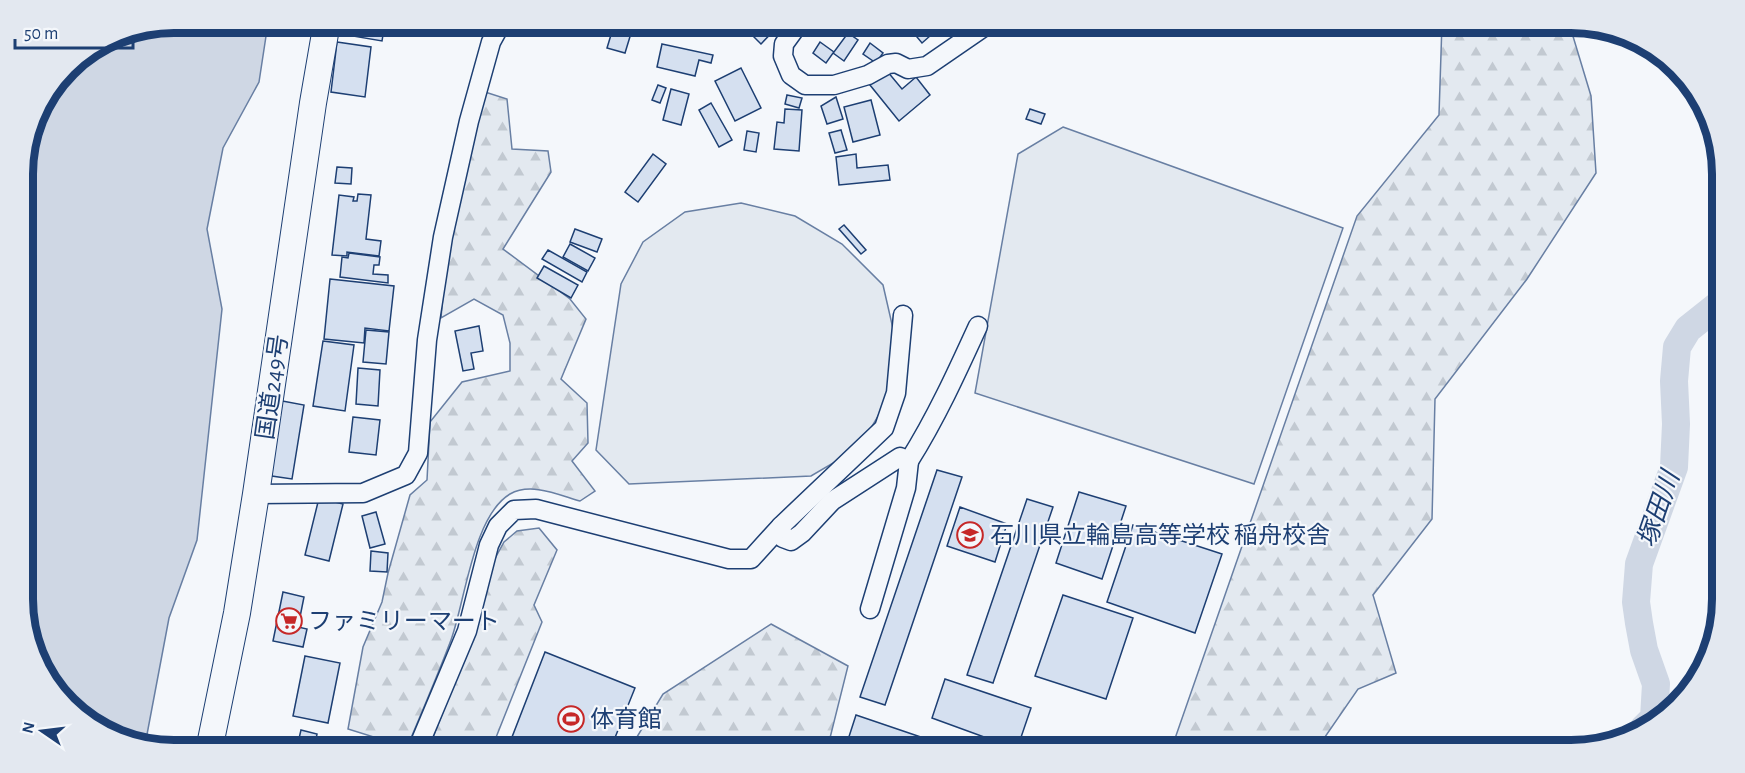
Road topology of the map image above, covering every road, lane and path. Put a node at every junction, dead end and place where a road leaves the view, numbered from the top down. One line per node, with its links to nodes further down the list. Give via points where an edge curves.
1 (325, 33): 8 (highway, 国道249号)
2 (495, 33): 8 (street, via 443,237 427,340 418,453 406,475 363,493)
3 (792, 33): 4 (street, via 784,44 783,56 791,75 805,85 834,85 868,75 888,64 908,69 927,66)
4 (975, 33)
5 (903, 315): 9 (street, via 896,393 884,428)
6 (978, 326): 7 (street, via 951,386)
7 (909, 461): 9 (street, via 900,458 832,501 791,541 783,538); 10 (street, via 906,488)
8 (256, 494): 11 (highway, 国道249号)
9 (780, 526): 12 (street, via 751,559 729,559 536,508 514,510 498,526 489,545 467,631)
10 (870, 609)
11 (211, 740)
12 (421, 740)

